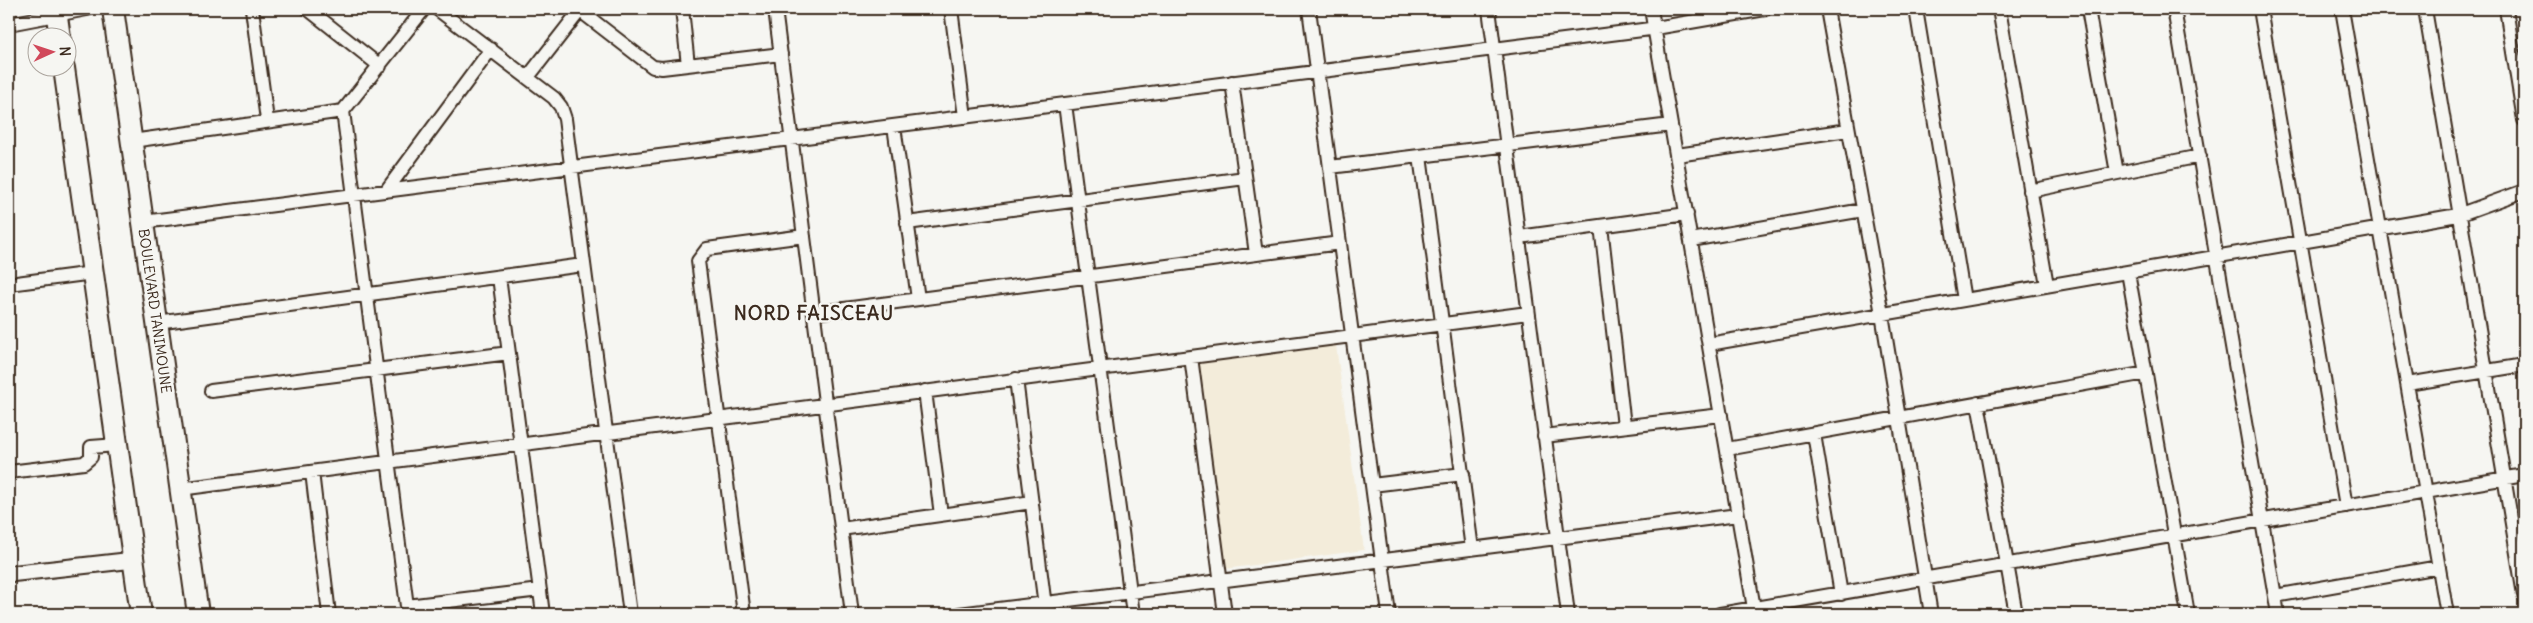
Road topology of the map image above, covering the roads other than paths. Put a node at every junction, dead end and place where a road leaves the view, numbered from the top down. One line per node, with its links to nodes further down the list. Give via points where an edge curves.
1 (87, 9): 24 (street)
2 (112, 9): 47 (main road, BOULEVARD TANIMOUNE)
3 (252, 9): 41 (street)
4 (308, 9): 32 (street)
5 (424, 9): 32 (street)
6 (437, 9): 28 (street)
7 (579, 9): 31 (street, via 653,67); 34 (street)
8 (682, 9): 31 (street)
9 (775, 9): 30 (street)
10 (951, 9): 40 (street)
11 (1309, 9): 33 (street)
12 (1489, 9): 29 (street)
13 (1651, 9): 27 (street)
14 (1766, 9): 27 (street)
15 (1826, 9): 45 (street)
16 (1916, 9): 84 (street)
17 (1999, 9): 58 (street)
18 (2088, 9): 54 (street)
19 (2174, 9): 51 (street)
20 (2260, 9): 71 (street)
21 (2342, 9): 67 (street)
22 (2425, 9): 63 (street)
23 (2506, 9): 38 (street)
24 (57, 12): 25 (street); 26 (main road)
25 (9, 24)
26 (59, 28)
27 (1655, 28): 29 (street); 43 (street)
28 (491, 49): 34 (street); 57 (street)
29 (1494, 49): 33 (street); 48 (street)
30 (781, 54): 31 (street); 46 (street)
31 (688, 65)
32 (380, 66): 39 (street)
33 (1318, 71): 36 (street); 53 (street)
34 (528, 77): 52 (street, via 561,107)
35 (65, 78): 77 (main road)
36 (1232, 82): 37 (street); 55 (street)
37 (1065, 104): 40 (street); 60 (street)
38 (2523, 106): 42 (street)
39 (343, 110): 41 (street); 59 (street)
40 (965, 116): 44 (street)
41 (267, 120): 47 (street)
42 (2524, 120)
43 (1671, 125): 48 (street); 50 (street)
44 (894, 126): 46 (street); 65 (street)
45 (1848, 130): 50 (street); 61 (street)
46 (792, 139): 52 (street); 68 (street)
47 (132, 141): 64 (main road, BOULEVARD TANIMOUNE)
48 (1507, 146): 49 (street); 69 (street)
49 (1420, 156): 53 (street); 89 (street)
50 (1676, 156): 62 (street)
51 (2200, 156): 54 (street); 74 (street)
52 (571, 167): 57 (street); 75 (street)
53 (1330, 167): 72 (street)
54 (2117, 173): 58 (street)
55 (1245, 178): 60 (street); 73 (street)
56 (2524, 190): 63 (street)
57 (386, 191): 59 (street)
58 (2030, 191): 81 (street)
59 (353, 195): 64 (street); 82 (street)
60 (1079, 201): 65 (street); 79 (street)
61 (1862, 210): 70 (street); 87 (street)
62 (1687, 214): 66 (street); 70 (street)
63 (2458, 215): 67 (street); 97 (street)
64 (143, 222): 88 (main road, BOULEVARD TANIMOUNE)
65 (907, 223): 83 (street)
66 (1602, 226): 69 (street); 108 (street)
67 (2380, 228): 71 (street); 100 (street)
68 (804, 236): 85 (street); 107 (street, via 707,249 698,261)
69 (1519, 237): 86 (street)
70 (1691, 240): 91 (street)
71 (2300, 242): 74 (street); 125 (street)
72 (1340, 243): 73 (street); 90 (street)
73 (1256, 254): 79 (street)
74 (2216, 256): 76 (street); 128 (street)
75 (583, 265): 78 (street); 109 (street)
76 (2128, 272): 81 (street); 98 (street)
77 (92, 273): 80 (street); 113 (main road)
78 (499, 277): 82 (street); 92 (street)
79 (1089, 277): 83 (street); 95 (street)
80 (9, 284)
81 (2047, 285): 84 (street)
82 (366, 293): 88 (street); 96 (street)
83 (918, 300): 85 (street)
84 (1964, 300): 87 (street)
85 (814, 313): 104 (street)
86 (1528, 313): 89 (street); 111 (street)
87 (1882, 314): 91 (street); 106 (street)
88 (157, 323): 122 (main road, BOULEVARD TANIMOUNE)
89 (1443, 324): 90 (street); 118 (street)
90 (1352, 336): 93 (street); 121 (street)
91 (1709, 344): 105 (street)
92 (509, 353): 96 (street); 112 (street)
93 (1191, 357): 95 (street); 139 (street)
94 (2524, 365): 97 (street)
95 (1100, 368): 99 (street); 141 (street)
96 (376, 369): 101 (street); 115 (street)
97 (2486, 371): 100 (street); 120 (street)
98 (2146, 374): 103 (street); 130 (street)
99 (1016, 379): 102 (street); 124 (street)
100 (2407, 384): 123 (street)
101 (211, 392)
102 (925, 392): 104 (street); 126 (street)
103 (1978, 403): 106 (street); 135 (street)
104 (826, 405): 107 (street); 129 (street)
105 (1721, 414): 108 (street); 114 (street)
106 (1899, 418): 110 (street); 138 (street)
107 (719, 420): 109 (street); 153 (street)
108 (1624, 426): 111 (street)
109 (605, 433): 112 (street); 152 (street)
110 (1814, 434): 114 (street); 142 (street)
111 (1544, 436): 131 (street)
112 (521, 444): 115 (street); 140 (street)
113 (117, 445): 116 (street, via 92,447 91,457 84,463); 133 (main road)
114 (1727, 448): 127 (street)
115 (389, 463): 117 (street); 146 (street)
116 (9, 472)
117 (312, 472): 122 (street); 150 (street)
118 (1463, 474): 121 (street); 132 (street)
119 (2524, 475): 120 (street)
120 (2504, 478): 123 (street); 143 (street)
121 (1372, 485): 134 (street)
122 (180, 489): 149 (main road, BOULEVARD TANIMOUNE)
123 (2426, 492): 125 (street); 136 (street)
124 (1032, 502): 126 (street); 145 (street)
125 (2346, 506): 128 (street)
126 (941, 515): 129 (street)
127 (1738, 515): 131 (street); 147 (street)
128 (2262, 521): 130 (street); 144 (street)
129 (842, 529): 154 (street)
130 (2175, 536): 135 (street); 163 (street)
131 (1558, 538): 132 (street); 159 (street)
132 (1472, 549): 134 (street)
133 (134, 560): 137 (street); 148 (main road)
134 (1382, 560): 139 (street); 158 (street)
135 (2007, 566): 138 (street); 162 (street)
136 (2439, 567): 144 (street); 165 (street)
137 (9, 574)
138 (1926, 580): 142 (street); 161 (street)
139 (1221, 581): 141 (street); 157 (street)
140 (540, 590): 146 (street); 151 (street)
141 (1130, 594): 145 (street); 156 (street)
142 (1841, 594): 147 (street)
143 (2524, 594)
144 (2275, 596): 164 (street)
145 (1046, 609): 155 (street)
146 (407, 610)
147 (1755, 612): 160 (street)
148 (141, 614)
149 (198, 614)
150 (329, 614)
151 (543, 614)
152 (630, 614)
153 (744, 614)
154 (852, 614)
155 (959, 614)
156 (1133, 614)
157 (1225, 614)
158 (1389, 614)
159 (1568, 614)
160 (1720, 614)
161 (1931, 614)
162 (2016, 614)
163 (2188, 614)
164 (2278, 614)
165 (2447, 614)

